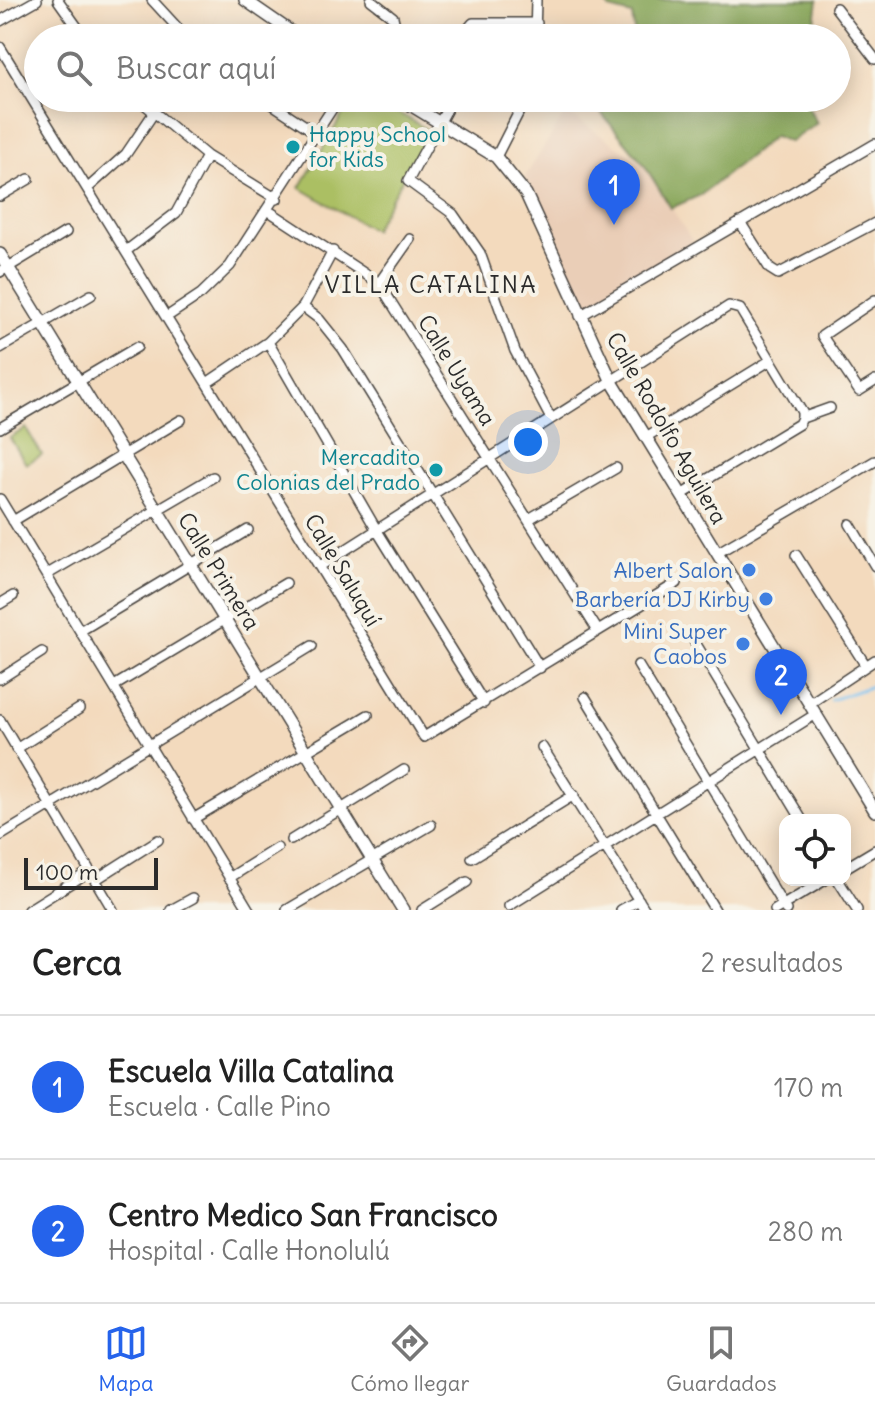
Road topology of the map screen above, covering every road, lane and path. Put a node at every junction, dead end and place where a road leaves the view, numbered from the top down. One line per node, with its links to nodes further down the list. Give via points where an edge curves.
1 (37, 0): 8 (street)
2 (58, 0): 10 (street)
3 (152, 0): 11 (street)
4 (245, 0): 12 (street)
5 (371, 0): 13 (street)
6 (536, 0): 9 (street)
7 (836, 8): 15 (street)
8 (0, 21)
9 (537, 23): 14 (street)
10 (75, 24)
11 (174, 24)
12 (280, 24)
13 (395, 24)
14 (472, 24)
15 (848, 24)
16 (851, 28): 18 (street)
17 (0, 47): 19 (street, Calle Saluquí)
18 (875, 59)
19 (24, 85)
20 (41, 112): 33 (street, Calle Saluquí)
21 (284, 112): 28 (street)
22 (330, 112): 28 (street)
23 (422, 112): 27 (street, Calle Rodolfo Aguilera)
24 (446, 112): 27 (street)
25 (519, 112): 31 (street)
26 (153, 114): 30 (street); 33 (street, via 126,154)
27 (440, 123): 31 (street, Calle Rodolfo Aguilera); 61 (street, via 408,181 453,214 480,253 515,351)
28 (316, 133): 35 (street)
29 (875, 144): 37 (street)
30 (207, 156): 35 (street); 41 (street, via 176,213)
31 (496, 157): 50 (street, Calle Rodolfo Aguilera, via 526,194)
32 (29, 179): 34 (street)
33 (88, 188): 41 (street, Calle Saluquí)
34 (0, 196)
35 (277, 199): 36 (street)
36 (269, 211): 42 (street, Calle Uyama); 49 (street, via 230,266)
37 (740, 222): 38 (street, via 778,274); 50 (street)
38 (875, 223)
39 (66, 232): 44 (street)
40 (410, 239): 45 (street)
41 (126, 251): 49 (street, Calle Saluquí)
42 (333, 251): 45 (street, Calle Uyama); 48 (street)
43 (0, 254): 44 (street, Calle Primera)
44 (4, 270): 51 (street, Calle Primera)
45 (379, 283): 67 (street, Calle Uyama)
46 (91, 295): 51 (street)
47 (875, 300): 57 (street, via 822,336 859,391)
48 (303, 307): 52 (street); 71 (street, via 343,349)
49 (168, 316): 59 (street, Calle Saluquí)
50 (580, 316): 56 (street, Calle Rodolfo Aguilera)
51 (42, 322): 54 (street); 58 (street, Calle Primera)
52 (268, 342): 59 (street); 78 (street)
53 (137, 347): 58 (street)
54 (0, 348)
55 (771, 360): 56 (street, via 740,309 729,306); 62 (street); 65 (street)
56 (611, 380): 61 (street); 65 (street, Calle Rodolfo Aguilera)
57 (875, 381)
58 (79, 382): 64 (street); 66 (street, Calle Primera)
59 (207, 383): 83 (street, Calle Saluquí)
60 (830, 408): 62 (street)
61 (550, 417): 67 (street)
62 (802, 418): 72 (street)
63 (181, 420): 66 (street)
64 (0, 428)
65 (646, 437): 72 (street, Calle Rodolfo Aguilera)
66 (124, 456): 74 (street, Calle Primera); 76 (street)
67 (490, 456): 71 (street); 75 (street, Calle Uyama)
68 (875, 461): 80 (street)
69 (616, 468): 75 (street)
70 (213, 477): 74 (street)
71 (433, 493): 78 (street); 99 (street)
72 (681, 495): 80 (street, Calle Rodolfo Aguilera)
73 (0, 499): 76 (street)
74 (157, 510): 82 (street, Calle Primera); 85 (street)
75 (529, 519): 92 (street, Calle Uyama)
76 (13, 521): 85 (street)
77 (850, 524): 84 (street)
78 (376, 529): 83 (street); 104 (street)
79 (248, 530): 82 (street)
80 (717, 553): 106 (street, Calle Rodolfo Aguilera)
81 (796, 555): 98 (street)
82 (191, 564): 90 (street, Calle Primera); 91 (street)
83 (320, 566): 104 (street, Calle Saluquí, via 424,737)
84 (875, 566)
85 (46, 575): 91 (street)
86 (286, 583): 90 (street)
87 (677, 583): 92 (street, Calle Saluquí)
88 (13, 596): 89 (street)
89 (0, 604)
90 (225, 620): 100 (street, Calle Primera); 102 (street)
91 (80, 631): 102 (street)
92 (598, 631): 99 (street, Calle Saluquí)
93 (693, 639): 112 (street)
94 (312, 646): 100 (street)
95 (42, 652): 101 (street)
96 (875, 660): 98 (street)
97 (638, 665): 115 (street)
98 (866, 666): 106 (street)
99 (540, 668): 104 (street, Calle Saluquí)
100 (260, 677): 109 (street); 113 (street, Calle Primera)
101 (0, 679)
102 (114, 686): 109 (street)
103 (585, 697): 121 (street)
104 (484, 703)
105 (79, 709): 111 (street)
106 (812, 709): 112 (street); 119 (street, Calle Rodolfo Aguilera)
107 (368, 715): 113 (street)
108 (0, 720): 111 (street)
109 (149, 744): 117 (street); 122 (street)
110 (542, 747): 116 (street)
111 (16, 749): 117 (street)
112 (761, 749): 115 (street); 120 (street)
113 (306, 752): 118 (street, Calle Primera); 122 (street)
114 (404, 770): 118 (street)
115 (708, 781): 121 (street); 141 (street)
116 (574, 795): 128 (street); 130 (street)
117 (50, 806): 124 (street); 133 (street)
118 (341, 809): 126 (street); 131 (street, Calle Primera)
119 (875, 811)
120 (799, 814)
121 (658, 816): 128 (street); 151 (street)
122 (193, 819): 134 (street)
123 (431, 825): 131 (street)
124 (0, 836)
125 (158, 840): 133 (street)
126 (291, 840)
127 (277, 848): 134 (street)
128 (606, 848): 139 (street); 140 (street)
129 (875, 850): 132 (street)
130 (472, 858)
131 (372, 860): 146 (street); 147 (street, Calle Primera)
132 (851, 864)
133 (92, 876): 142 (street); 143 (street)
134 (229, 878): 145 (street)
135 (467, 882): 148 (street)
136 (816, 886): 141 (street)
137 (842, 886): 152 (street)
138 (193, 898): 144 (street)
139 (639, 900): 149 (street); 150 (street)
140 (509, 906)
141 (782, 908)
142 (28, 910)
143 (113, 910)
144 (171, 910)
145 (249, 910)
146 (287, 910)
147 (403, 910)
148 (422, 910)
149 (621, 910)
150 (645, 910)
151 (715, 910)
152 (857, 910)

